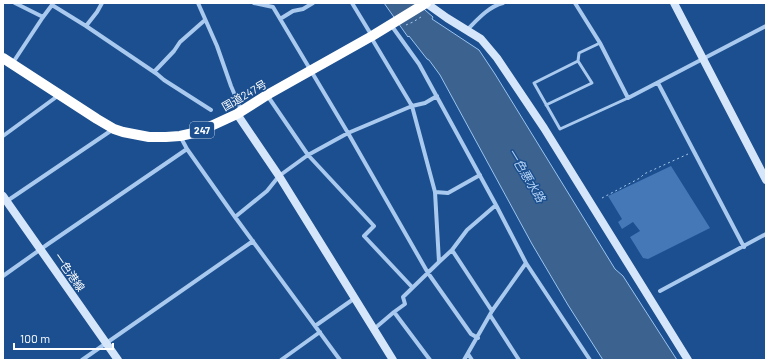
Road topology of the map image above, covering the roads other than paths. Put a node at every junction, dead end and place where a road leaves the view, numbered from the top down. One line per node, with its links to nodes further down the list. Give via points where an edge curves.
1 (16, 3): 12 (street)
2 (50, 3): 12 (street)
3 (102, 3): 16 (street)
4 (198, 3): 14 (street)
5 (254, 3): 13 (street, via 273,7)
6 (312, 3): 13 (street)
7 (352, 3): 19 (street)
8 (503, 3): 18 (street, via 484,12)
9 (575, 3): 20 (street)
10 (674, 3): 22 (street)
11 (424, 4): 15 (highway, 国道247号 / 247); 18 (street)
12 (43, 17): 16 (street, via 52,5); 24 (street)
13 (280, 19): 25 (street)
14 (205, 20): 26 (street, via 180,42); 35 (street, via 240,107)
15 (393, 22): 19 (highway, 国道247号 / 247); 30 (street)
16 (86, 26): 26 (street)
17 (766, 26): 22 (street)
18 (467, 30): 79 (street, via 481,39 497,58 544,128)
19 (372, 36): 25 (highway, 国道247号 / 247); 33 (street)
20 (600, 43): 23 (lane, via 579,53); 31 (street)
21 (3, 58): 24 (highway, 国道247号 / 247)
22 (703, 59): 27 (street); 44 (street)
23 (578, 61): 32 (lane, via 534,83); 32 (lane, via 592,83)
24 (12, 64): 28 (highway, 国道247号 / 247)
25 (311, 70): 29 (highway, 国道247号 / 247); 37 (street)
26 (154, 72): 34 (street)
27 (658, 82): 31 (street); 51 (street)
28 (59, 94): 36 (highway, 国道247号 / 247); 38 (street)
29 (267, 95): 35 (highway, 国道247号 / 247); 41 (street)
30 (437, 96): 33 (street); 42 (street)
31 (628, 98): 32 (lane, via 560,129)
32 (546, 105)
33 (412, 106): 37 (street); 45 (street)
34 (211, 110)
35 (237, 114): 39 (highway, 国道247号 / 247, via 198,132); 43 (street)
36 (114, 129): 39 (highway, 国道247号 / 247, via 149,137); 46 (street)
37 (348, 133): 41 (street); 56 (street)
38 (3, 136)
39 (180, 136): 40 (street)
40 (187, 148): 48 (street); 52 (street)
41 (308, 155): 43 (street); 58 (street, via 374,226 364,236)
42 (480, 175): 45 (street, via 448,193); 47 (street)
43 (279, 176): 48 (street, via 267,191); 60 (street)
44 (766, 180)
45 (435, 192): 54 (street)
46 (5, 199): 52 (street, 一色港線)
47 (496, 205): 53 (street, via 467,230); 55 (street)
48 (235, 217): 50 (street)
49 (766, 234): 51 (street)
50 (253, 241): 63 (street); 67 (street)
51 (744, 247): 59 (street)
52 (41, 250): 57 (street); 67 (street, 一色港線)
53 (452, 250): 54 (street); 62 (street)
54 (439, 262): 56 (street)
55 (526, 263): 62 (street); 78 (street)
56 (428, 273): 58 (street); 66 (street, via 471,334)
57 (3, 276)
58 (412, 287): 61 (street, via 403,297 405,304)
59 (660, 291)
60 (355, 298): 63 (street); 64 (street)
61 (394, 312): 64 (street); 74 (street)
62 (491, 313): 66 (street); 77 (street)
63 (315, 326): 65 (street)
64 (374, 329): 73 (street)
65 (320, 332): 71 (street); 72 (street)
66 (478, 338): 68 (street)
67 (106, 343): 69 (street); 70 (street, 一色港線)
68 (468, 354): 75 (street); 76 (street)
69 (82, 360)
70 (118, 360)
71 (281, 360)
72 (340, 360)
73 (393, 360)
74 (430, 360)
75 (464, 360)
76 (472, 360)
77 (519, 360)
78 (590, 360)
79 (688, 360)

